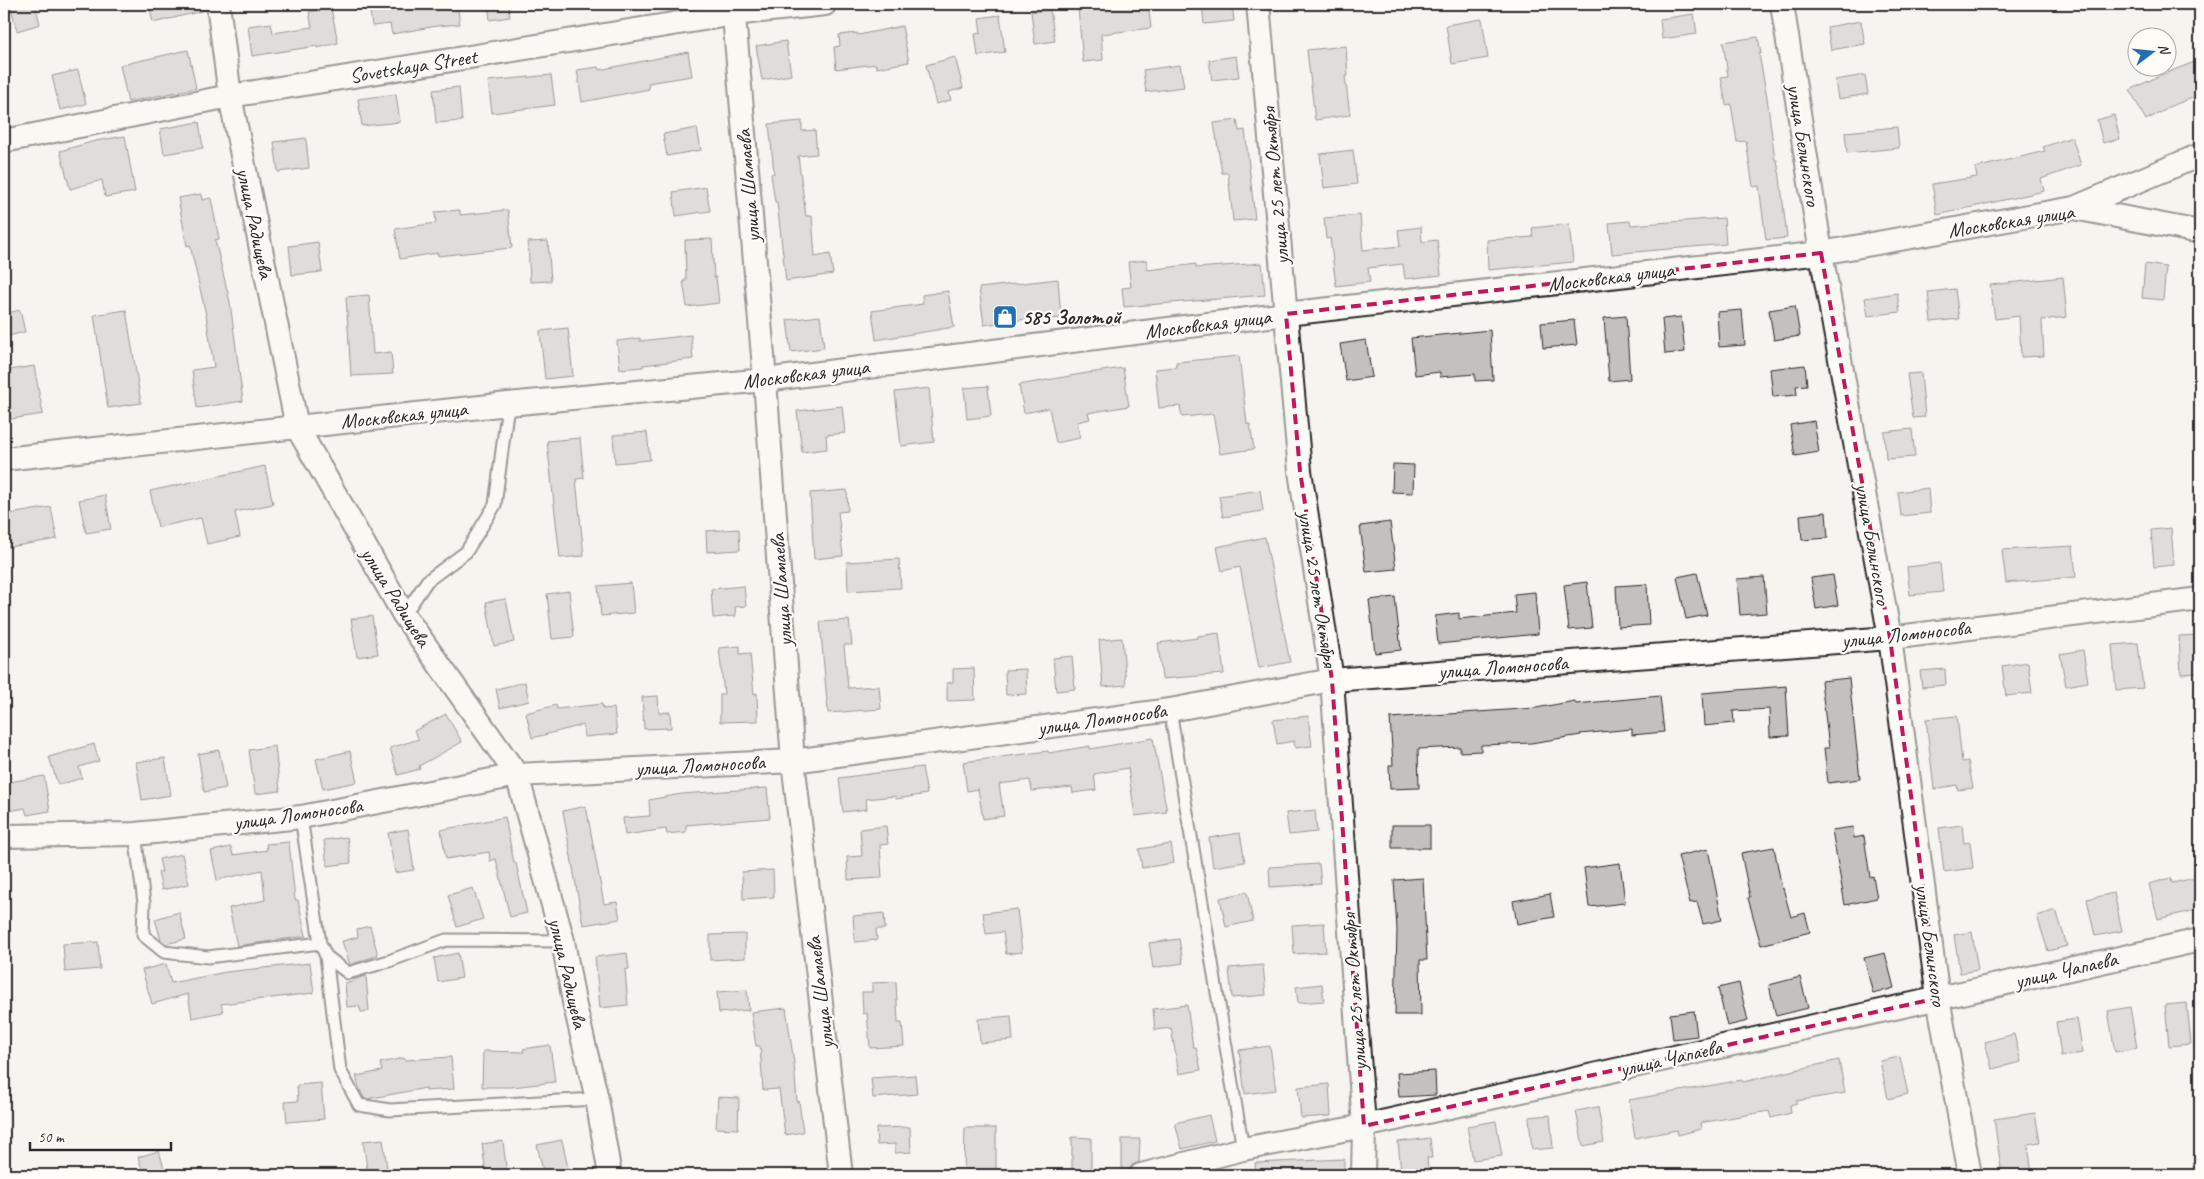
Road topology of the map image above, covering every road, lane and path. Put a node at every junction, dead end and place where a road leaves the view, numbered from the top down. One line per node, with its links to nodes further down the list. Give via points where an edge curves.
1 (218, 4): 6 (street, улица Радищева)
2 (825, 4): 5 (street, Sovetskaya Street)
3 (1258, 4): 12 (street, улица 25 лет Октября)
4 (1782, 4): 11 (street, улица Белинского)
5 (733, 9): 6 (street, Sovetskaya Street); 13 (street, улица Шамаева)
6 (230, 96): 7 (street, Sovetskaya Street); 15 (street, улица Радищева)
7 (4, 141)
8 (2200, 155): 9 (street)
9 (2074, 208): 10 (street, Московская улица); 11 (street, Московская улица)
10 (2200, 232)
11 (1821, 252): 12 (street, Московская улица); 19 (street, улица Белинского)
12 (1286, 314): 13 (street, Московская улица); 20 (street, улица 25 лет Октября, via 1300,470)
13 (765, 380): 14 (street, Московская улица); 22 (street, улица Шамаева)
14 (508, 404): 15 (street, Московская улица); 18 (lane, via 495,505 466,552 427,581)
15 (297, 427): 16 (street, Московская улица); 18 (street, улица Радищева)
16 (4, 459)
17 (2200, 599): 19 (street, улица Ломоносова)
18 (404, 615): 23 (street, улица Радищева)
19 (1890, 638): 20 (street, улица Ломоносова); 31 (street, улица Белинского)
20 (1332, 680): 21 (street, улица Ломоносова); 33 (street, улица 25 лет Октября)
21 (1170, 710): 22 (street, улица Ломоносова); 34 (lane)
22 (793, 761): 23 (street, улица Ломоносова); 36 (street, улица Шамаева)
23 (516, 775): 24 (street, улица Ломоносова); 28 (street, улица Радищева)
24 (301, 818): 25 (street, улица Ломоносова); 29 (lane)
25 (135, 834): 26 (street, улица Ломоносова); 29 (lane, via 144,903 143,935 164,952 208,957)
26 (4, 836)
27 (2200, 940): 31 (street, улица Чапаева)
28 (563, 941): 30 (lane, via 446,940 348,973); 32 (street, улица Радищева)
29 (320, 943): 30 (lane)
30 (326, 956): 32 (lane, via 340,1070 360,1105 390,1110)
31 (1938, 998): 33 (street, улица Чапаева); 39 (street, улица Белинского)
32 (597, 1099): 35 (street, улица Радищева)
33 (1364, 1126): 34 (street, улица Чапаева); 38 (street, улица 25 лет Октября)
34 (1244, 1149): 37 (street, улица Чапаева)
35 (610, 1175)
36 (841, 1175)
37 (1141, 1175)
38 (1362, 1175)
39 (1970, 1175)

